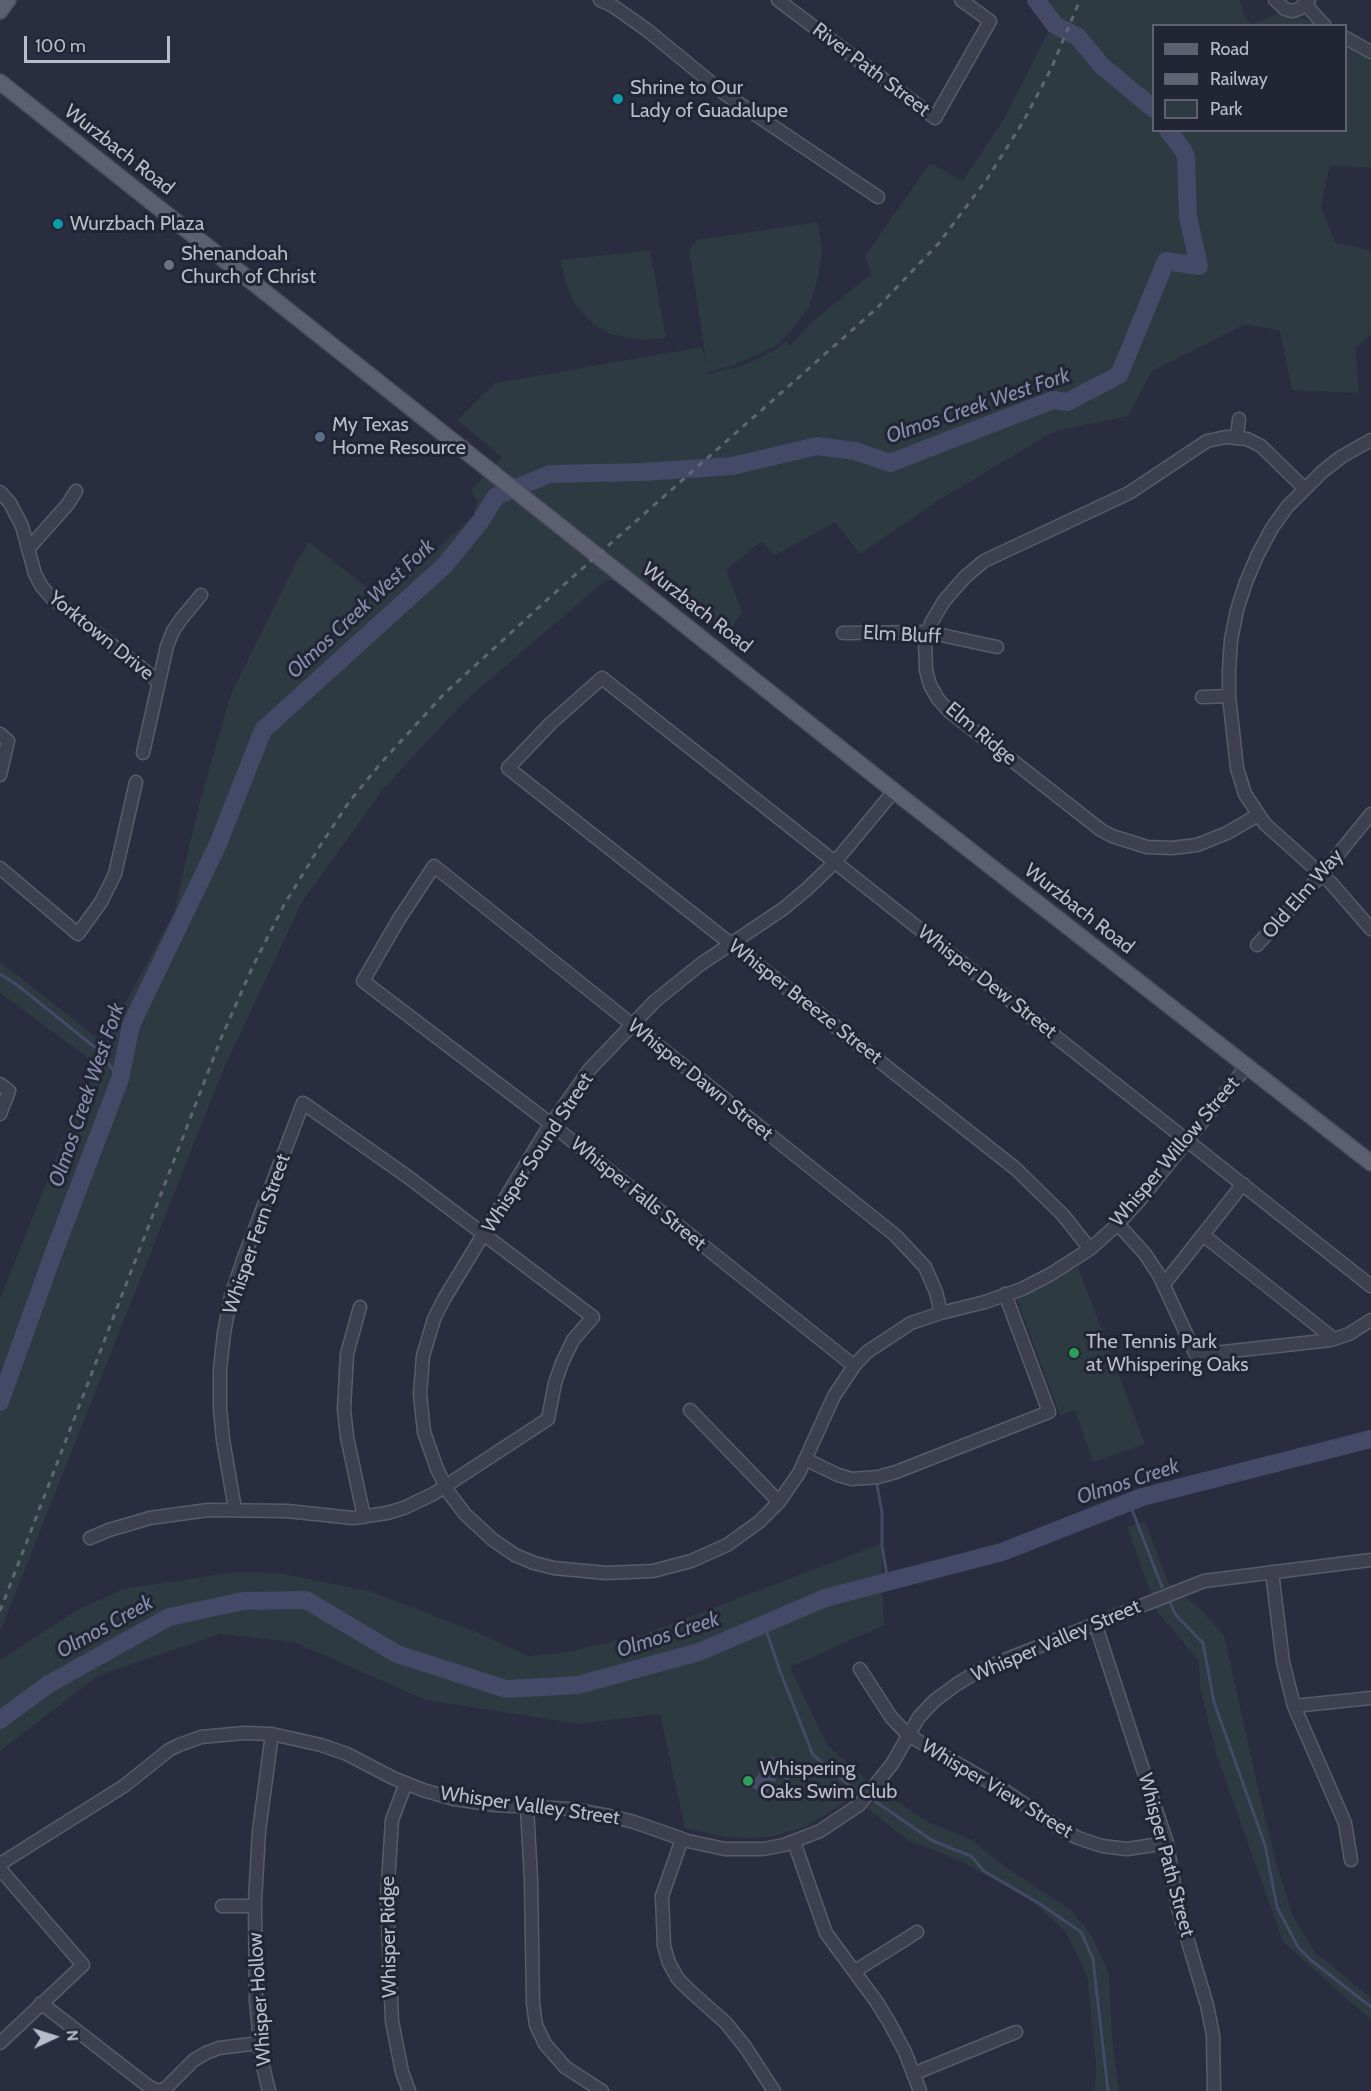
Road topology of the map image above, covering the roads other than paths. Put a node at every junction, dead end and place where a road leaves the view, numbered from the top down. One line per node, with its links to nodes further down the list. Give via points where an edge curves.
1 (8, 0): 7 (main road)
2 (600, 0): 12 (street, via 647,30 725,94)
3 (778, 0): 4 (street, River Path Street, via 935,118 990,21)
4 (961, 0)
5 (1275, 0): 6 (street, via 1292,11)
6 (1307, 3): 8 (street)
7 (0, 11)
8 (1323, 24)
9 (1347, 39): 10 (street)
10 (1371, 52)
11 (0, 82): 32 (main road, Wurzbach Road)
12 (878, 197)
13 (1239, 419): 14 (street)
14 (1237, 437): 16 (street, via 1261,446); 21 (street, Elm Ridge, via 1207,441 1129,494 984,561 944,602)
15 (1371, 440): 16 (street, via 1341,457)
16 (1304, 488): 26 (street, via 1272,528 1246,582 1231,640)
17 (76, 491): 19 (street)
18 (0, 492): 19 (street, Yorktown Drive, via 22,526)
19 (28, 549): 25 (street, Yorktown Drive, via 35,574 52,598)
20 (201, 596): 25 (street, via 173,631)
21 (927, 632): 22 (street, Elm Bluff); 23 (street, Elm Bluff); 34 (street, Elm Ridge, via 924,654 930,685 949,711 1101,830 1147,847 1172,848 1197,845)
22 (843, 633)
23 (996, 647)
24 (602, 678): 35 (street, Whisper Dew Street); 40 (street, Whisper Breeze Street, via 508,768)
25 (159, 682): 29 (street)
26 (1229, 696): 27 (street); 34 (street, via 1237,768 1245,794)
27 (1203, 697)
28 (4, 738): 30 (street)
29 (143, 753)
30 (0, 775)
31 (136, 783): 37 (street, via 115,874 101,902 78,933)
32 (894, 791): 35 (street, Whisper Sound Street); 43 (main road, Wurzbach Road)
33 (1371, 814): 38 (street, Old Elm Way)
34 (1258, 815): 38 (street, via 1276,836)
35 (835, 862): 40 (street, Whisper Sound Street, via 783,909); 47 (street, Whisper Dew Street)
36 (434, 866): 42 (street, Whisper Dawn Street); 46 (street, Whisper Falls Street, via 363,981)
37 (0, 868)
38 (1322, 874): 39 (street); 41 (street, Old Elm Way)
39 (1371, 929)
40 (731, 944): 42 (street, Whisper Sound Street, via 655,1001); 53 (street, Whisper Breeze Street, via 1017,1169)
41 (1257, 945)
42 (633, 1027): 46 (street, Whisper Sound Street, via 589,1070); 58 (street, Whisper Dawn Street, via 895,1235 925,1267)
43 (1246, 1067): 47 (street, Whisper Willow Street); 48 (main road, Wurzbach Road)
44 (4, 1087): 45 (street)
45 (0, 1114)
46 (551, 1124): 51 (street, Whisper Sound Street); 61 (street, Whisper Falls Street)
47 (1187, 1139): 49 (street, Whisper Dew Street); 50 (street, Whisper Willow Street)
48 (1371, 1163)
49 (1243, 1184): 52 (street); 55 (street, Whisper Dew Street)
50 (1118, 1224): 53 (street, Whisper Willow Street); 54 (street, via 1145,1254)
51 (485, 1234): 64 (street, Whisper Sound Street, via 444,1299 420,1375 421,1413 429,1451); 64 (street, via 593,1317 573,1341 562,1363 548,1419); 66 (street, Whisper Fern Street, via 303,1103 243,1260 224,1333 220,1408)
52 (1203, 1235): 54 (street); 60 (street)
53 (1090, 1249): 56 (street, Whisper Willow Street, via 1052,1274)
54 (1164, 1284): 60 (street, via 1196,1356)
55 (1371, 1286)
56 (1005, 1294): 58 (street, Whisper Willow Street); 63 (street, via 1049,1412 878,1477 852,1479)
57 (360, 1307): 67 (street, via 347,1354 344,1409)
58 (941, 1313): 61 (street, Whisper Willow Street, via 895,1332)
59 (1371, 1320): 60 (street)
60 (1334, 1340)
61 (854, 1366): 63 (street, Whisper Willow Street, via 834,1395)
62 (690, 1410): 65 (street)
63 (805, 1459): 65 (street, Whisper Willow Street)
64 (446, 1486): 65 (street, Whisper Willow Street, via 465,1514 515,1555 554,1568 606,1573 653,1570 710,1554 743,1534); 67 (street, via 404,1508)
65 (779, 1502)
66 (235, 1509): 67 (street); 68 (street, via 172,1513)
67 (364, 1517)
68 (90, 1538)
69 (1371, 1560): 70 (street, Whisper Valley Street)
70 (1272, 1572): 71 (street, Whisper Valley Street, via 1204,1581); 74 (street, via 1283,1662)
71 (1095, 1623): 76 (street, Whisper Valley Street, via 973,1674 934,1701); 81 (street, Whisper Path Street)
72 (860, 1669): 76 (street, Whisper View Street, via 891,1717)
73 (1371, 1698): 74 (street)
74 (1294, 1706): 82 (street, via 1345,1823)
75 (272, 1734): 77 (street, Whisper Valley Street, via 347,1754); 83 (street, Whisper Valley Street, via 216,1735 179,1745 123,1786); 86 (street, Whisper Hollow, via 259,1830)
76 (908, 1735): 80 (street, Whisper Valley Street, via 892,1764 859,1805 820,1831); 81 (street, Whisper View Street, via 1078,1838 1126,1849)
77 (406, 1783): 78 (street, Whisper Valley Street, via 454,1798); 95 (street, Whisper Ridge, via 392,1820 387,1899 392,2021)
78 (527, 1806): 79 (street, Whisper Valley Street, via 609,1816); 96 (street, via 536,2025 565,2067)
79 (682, 1839): 80 (street, Whisper Valley Street, via 744,1850); 97 (street, via 662,1896 664,1946 669,1963 678,1979 746,2048)
80 (794, 1842): 88 (street, via 826,1933)
81 (1167, 1843): 99 (street, Whisper Path Street, via 1178,1908 1213,2035)
82 (1352, 1860)
83 (0, 1864)
84 (0, 1869): 89 (street, via 83,1965)
85 (222, 1906): 86 (street, Whisper Hollow)
86 (255, 1906): 92 (street, Whisper Hollow)
87 (917, 1932): 88 (street)
88 (855, 1971): 93 (street, via 889,2022)
89 (41, 2003): 91 (street); 92 (street, via 158,2091 206,2053)
90 (1016, 2032): 93 (street)
91 (0, 2043)
92 (259, 2043): 94 (street, Whisper Hollow)
93 (913, 2074): 98 (street)
94 (269, 2091)
95 (409, 2091)
96 (602, 2091)
97 (774, 2091)
98 (920, 2091)
99 (1214, 2091)

